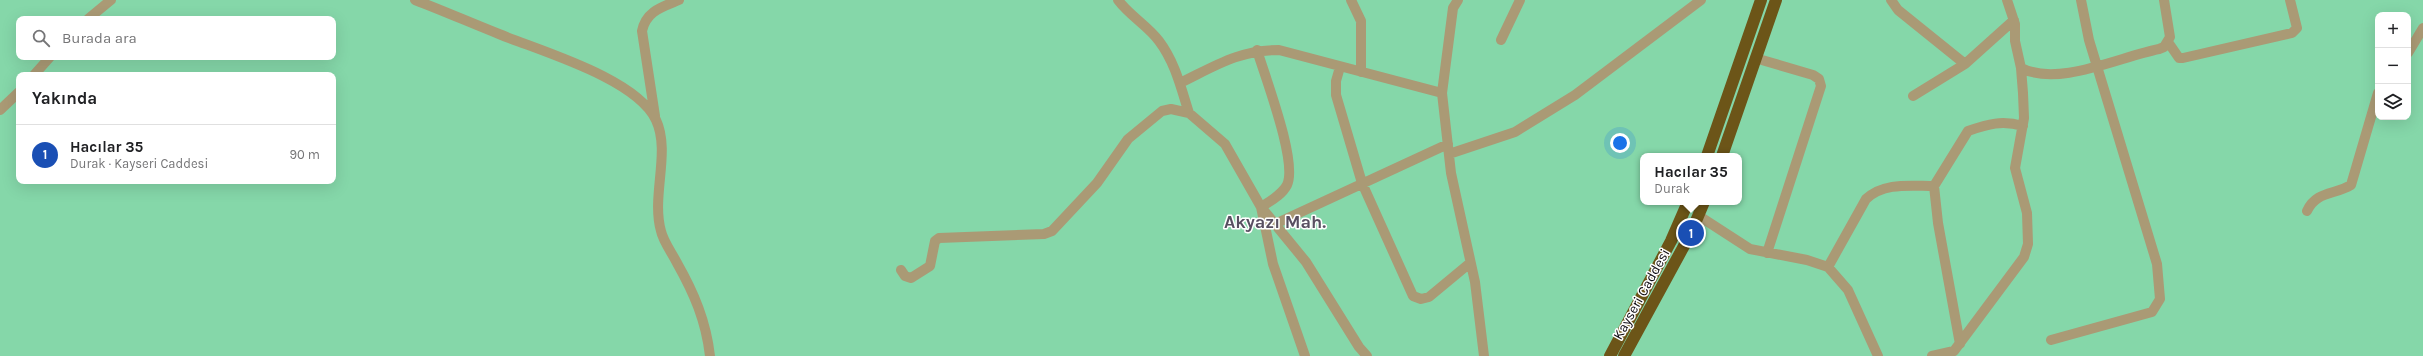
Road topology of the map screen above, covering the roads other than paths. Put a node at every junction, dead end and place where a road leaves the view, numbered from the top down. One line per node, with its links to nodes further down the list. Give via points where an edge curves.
1 (111, 0): 16 (street)
2 (416, 0): 38 (street, via 568,60 622,87 648,107)
3 (679, 0): 38 (street, via 651,13 642,31)
4 (1118, 0): 31 (street, via 1128,13 1159,40 1172,60)
5 (1351, 0): 30 (street, via 1361,21)
6 (1520, 0): 19 (street)
7 (1701, 0): 40 (street, via 1575,95 1515,132)
8 (1761, 0): 41 (main road)
9 (1776, 0): 23 (main road)
10 (1892, 0): 25 (street, via 1898,10)
11 (2008, 0): 17 (street)
12 (2081, 0): 26 (street)
13 (2164, 0): 20 (street, via 2170,31)
14 (2290, 0): 20 (street, via 2297,28 2292,33 2183,58 2179,58)
15 (1454, 3): 32 (street)
16 (92, 16)
17 (2014, 20): 25 (street); 28 (street, via 2015,41)
18 (2423, 28): 21 (street)
19 (1501, 40)
20 (2168, 42): 26 (street, via 2159,50)
21 (2411, 48)
22 (1257, 50): 27 (street, via 1279,50); 31 (street, via 1232,58); 47 (street, via 1286,144 1290,170 1287,185 1282,192)
23 (1755, 58): 42 (main road); 51 (street, via 1813,75 1819,79 1821,86)
24 (47, 60): 29 (street)
25 (1965, 64): 34 (street)
26 (2098, 66): 28 (street, via 2043,75); 55 (street, via 2157,264 2160,300 2152,312)
27 (1340, 67): 30 (street); 43 (street, via 1336,95)
28 (2021, 68): 39 (street)
29 (37, 72)
30 (1361, 72): 32 (street)
31 (1180, 82): 37 (street)
32 (1442, 93): 40 (street)
33 (16, 95): 36 (street)
34 (1913, 96)
35 (2375, 103): 48 (street, via 2351,185 2341,191 2320,195 2314,199)
36 (0, 110)
37 (1189, 113): 47 (street, via 1225,144); 54 (street, via 1176,109 1162,111 1128,139 1097,183 1052,231 1044,234 939,238 935,241 930,266 911,278 905,276)
38 (656, 120): 57 (street, via 661,148 658,191 660,231 700,308 708,334)
39 (2023, 126): 44 (street, via 2011,122 1998,122 1968,131); 56 (street, via 2015,168 2027,213 2029,229 2026,251)
40 (1449, 149): 43 (street); 52 (street, via 1461,228)
41 (1708, 153)
42 (1723, 153)
43 (1362, 183): 50 (street); 52 (street, via 1413,296 1429,298)
44 (1934, 186): 53 (street, via 1890,186 1873,193 1866,199); 56 (street)
45 (1687, 205): 61 (main road, Kayseri Caddesi, via 1671,241)
46 (1703, 205): 49 (main road, Kayseri Caddesi)
47 (1261, 207): 50 (street); 58 (street, via 1273,264)
48 (2307, 211)
49 (1699, 216): 51 (street, via 1750,250); 62 (main road, Kayseri Caddesi)
50 (1275, 224): 59 (street, via 1306,262 1358,347)
51 (1767, 253): 53 (street, via 1807,260)
52 (1470, 263): 60 (street, via 1483,332)
53 (1828, 267): 63 (street, via 1848,290)
54 (901, 270)
55 (2051, 340)
56 (1959, 349): 64 (street)
57 (710, 356)
58 (1305, 356)
59 (1367, 356)
60 (1484, 356)
61 (1610, 356)
62 (1624, 356)
63 (1878, 356)
64 (1932, 356)

